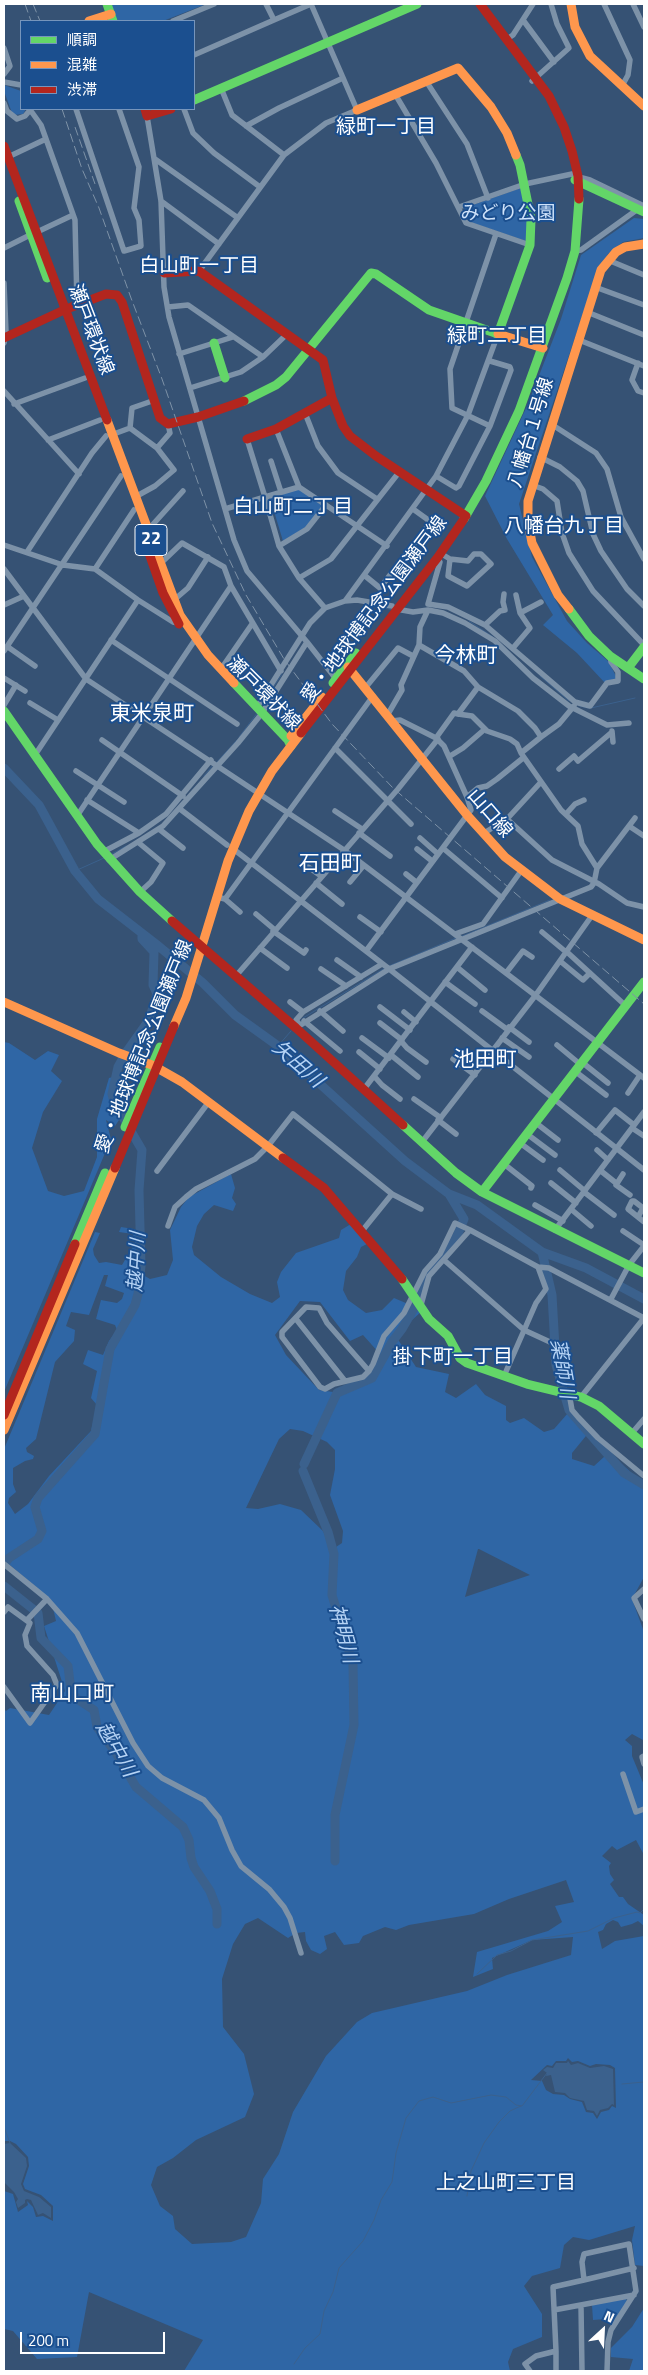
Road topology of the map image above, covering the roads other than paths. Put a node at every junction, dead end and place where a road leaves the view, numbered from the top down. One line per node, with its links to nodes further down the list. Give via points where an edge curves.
1 (107, 4): 14 (street)
2 (214, 4): 12 (street)
3 (266, 4): 17 (street)
4 (311, 4): 17 (street); 21 (street)
5 (473, 4): 27 (street, 愛・地球博記念公園瀬戸線)
6 (480, 4): 20 (street, 愛・地球博記念公園瀬戸線)
7 (533, 4): 18 (street)
8 (552, 4): 24 (street, via 557,24 569,48)
9 (571, 4): 31 (street, via 572,18 585,47 597,64)
10 (604, 4): 31 (street, via 630,60)
11 (633, 4): 19 (street)
12 (205, 5): 16 (street)
13 (412, 5): 21 (street)
14 (112, 18): 15 (street)
15 (97, 20)
16 (175, 20)
17 (274, 20): 23 (street)
18 (523, 20): 20 (street, via 514,35); 24 (street)
19 (644, 27)
20 (507, 39): 27 (street, 愛・地球博記念公園瀬戸線)
21 (327, 42): 26 (street); 32 (street)
22 (4, 48): 25 (street, via 10,66)
23 (195, 55)
24 (554, 62): 27 (street)
25 (4, 74)
26 (343, 78): 42 (street); 44 (street)
27 (534, 79): 50 (street, 愛・地球博記念公園瀬戸線, via 556,108)
28 (426, 81): 33 (street); 51 (street, via 460,68 507,133); 54 (street, via 467,144)
29 (4, 82): 30 (street)
30 (20, 85)
31 (622, 86): 36 (street)
32 (220, 88): 34 (street); 44 (street, via 232,115)
33 (395, 94): 42 (street); 57 (street)
34 (195, 100)
35 (4, 103): 37 (street, via 6,111 17,119)
36 (643, 104)
37 (31, 110): 45 (street)
38 (76, 110): 39 (street, via 124,251 141,246 139,220 134,208 139,166)
39 (119, 110)
40 (163, 110): 43 (street)
41 (184, 110): 53 (street, via 193,133)
42 (357, 110): 47 (street, via 326,123)
43 (146, 112): 49 (street)
44 (246, 126): 47 (street)
45 (46, 139): 48 (street); 59 (street)
46 (4, 146): 48 (street, 瀬戸環状線 / 22)
47 (284, 155): 53 (street)
48 (6, 159): 61 (street, 瀬戸環状線 / 22)
49 (155, 159): 56 (street); 60 (street)
50 (575, 177): 51 (street); 52 (street); 55 (street, 愛・地球博記念公園瀬戸線); 58 (street); 87 (street, 愛・地球博記念公園瀬戸線, via 570,249)
51 (525, 184): 54 (street); 65 (street, via 532,219)
52 (591, 187): 55 (street); 58 (street)
53 (260, 188): 60 (street)
54 (488, 198): 57 (street)
55 (579, 200): 67 (street, 愛・地球博記念公園瀬戸線)
56 (161, 202): 63 (street); 70 (street)
57 (458, 207): 62 (street, via 467,224)
58 (642, 209): 67 (street)
59 (73, 216): 61 (street); 74 (street)
60 (238, 218): 63 (street)
61 (33, 234): 66 (street); 77 (street, 瀬戸環状線 / 22)
62 (496, 234): 65 (street); 79 (street)
63 (219, 244): 69 (street)
64 (644, 244): 68 (street, 八幡台１号線, via 625,247)
65 (530, 245): 81 (street)
66 (4, 248)
67 (575, 252): 87 (street, 愛・地球博記念公園瀬戸線)
68 (608, 260): 71 (street); 73 (street, 八幡台１号線)
69 (199, 270): 70 (street); 80 (street)
70 (164, 273): 76 (street)
71 (644, 275)
72 (4, 283): 84 (street)
73 (595, 287): 75 (street); 78 (street, 八幡台１号線)
74 (77, 305): 77 (street); 99 (street, via 110,293 120,297)
75 (644, 305)
76 (168, 306): 83 (street, via 188,305); 89 (street)
77 (62, 311): 84 (street); 93 (street, 瀬戸環状線 / 22); 110 (street, 瀬戸環状線 / 22)
78 (587, 312): 82 (street); 85 (street, 八幡台１号線)
79 (465, 323): 81 (street); 88 (street, via 417,304 373,273); 102 (street, via 450,369 452,408)
80 (286, 334): 88 (street); 90 (street)
81 (498, 334): 87 (street); 91 (street)
82 (644, 335)
83 (233, 337): 86 (street); 90 (street)
84 (4, 340)
85 (578, 340): 92 (street); 106 (street, 八幡台１号線)
86 (214, 343): 89 (street); 94 (street)
87 (540, 347): 132 (street, 愛・地球博記念公園瀬戸線, via 505,432)
88 (309, 349): 98 (street, via 323,360); 103 (street, via 286,377 266,391)
89 (179, 354): 95 (street)
90 (264, 357): 94 (street)
91 (490, 361): 102 (street); 107 (street, via 511,370)
92 (641, 364): 97 (street, via 632,380 638,391)
93 (85, 378): 100 (street); 104 (street, 瀬戸環状線 / 22)
94 (225, 378): 95 (street)
95 (190, 388): 103 (street)
96 (4, 391): 100 (street)
97 (644, 393)
98 (332, 398): 101 (street); 116 (street, via 350,436)
99 (155, 400): 105 (street, via 160,418); 108 (street, via 132,408)
100 (14, 404): 112 (street)
101 (305, 413): 109 (street); 127 (street, via 318,446 338,474)
102 (468, 415): 107 (street); 119 (street)
103 (195, 418): 105 (street); 129 (street)
104 (100, 420): 110 (street, 瀬戸環状線 / 22); 112 (street)
105 (168, 424): 113 (street, via 170,434)
106 (551, 424): 114 (street, 八幡台１号線); 142 (street, via 596,453 607,468 621,517)
107 (490, 426): 119 (street, via 459,486 456,488)
108 (130, 428): 110 (street); 113 (street)
109 (276, 430): 111 (street); 121 (street)
110 (108, 436): 117 (street, via 102,439); 118 (street, 瀬戸環状線 / 22); 125 (street, 瀬戸環状線 / 22)
111 (247, 439): 126 (street)
112 (48, 440): 117 (street)
113 (157, 448): 125 (street, via 174,470)
114 (540, 457): 120 (street, 八幡台１号線); 158 (street, via 577,481 601,551 627,589)
115 (272, 462): 124 (street)
116 (400, 471): 122 (street); 127 (street)
117 (79, 474): 138 (street)
118 (121, 476): 131 (street, 瀬戸環状線 / 22); 144 (street)
119 (436, 476): 122 (street)
120 (532, 485): 172 (street, via 543,489 557,501 562,533 588,584); 176 (street, 八幡台１号線, via 528,522 532,543 558,595)
121 (299, 487): 124 (street); 128 (street)
122 (427, 490): 130 (street); 132 (street)
123 (183, 491): 134 (street)
124 (281, 492): 126 (street)
125 (135, 497): 134 (street, 瀬戸環状線 / 22)
126 (264, 497): 129 (street); 136 (street)
127 (377, 499): 133 (street)
128 (326, 505): 133 (street); 136 (street, via 307,529)
129 (225, 509): 167 (street, via 247,572)
130 (413, 509): 137 (street); 147 (street, via 431,522 380,588)
131 (134, 510): 146 (street); 164 (street, 瀬戸環状線 / 22, via 163,593)
132 (464, 514): 139 (street, 愛・地球博記念公園瀬戸線); 161 (street, 愛・地球博記念公園瀬戸線)
133 (357, 525): 137 (street); 148 (street, via 331,559)
134 (147, 530): 143 (street, 瀬戸環状線 / 22)
135 (4, 545): 138 (street)
136 (279, 546): 148 (street)
137 (387, 546): 147 (street)
138 (27, 552): 144 (street)
139 (438, 556): 141 (street); 161 (street, 愛・地球博記念公園瀬戸線); 166 (street, via 440,562 428,604 448,607)
140 (208, 557): 143 (street, via 182,543); 149 (street, via 224,567); 154 (street, via 188,588)
141 (450, 559): 141 (street, via 468,560 474,554 481,554 491,564 467,586 448,576)
142 (644, 559)
143 (160, 564): 154 (street, 瀬戸環状線 / 22)
144 (63, 565): 146 (street); 159 (street)
145 (4, 569): 152 (street)
146 (95, 569): 153 (street)
147 (364, 575): 155 (street)
148 (299, 578): 160 (street)
149 (231, 586): 165 (street); 169 (street)
150 (504, 594): 166 (street, via 505,610)
151 (516, 595): 163 (street)
152 (24, 596): 157 (street); 159 (street)
153 (138, 600): 164 (street); 168 (street)
154 (174, 600): 169 (street, 瀬戸環状線 / 22)
155 (346, 601): 160 (street); 161 (street, via 357,600)
156 (541, 602): 163 (street)
157 (4, 605)
158 (644, 606)
159 (33, 608): 174 (street); 183 (street)
160 (325, 608): 167 (street)
161 (394, 608): 162 (street, via 413,612); 178 (street, 愛・地球博記念公園瀬戸線)
162 (428, 610): 171 (street, via 420,627); 194 (street, via 458,620 495,641 533,678)
163 (520, 613): 173 (street, via 530,628)
164 (178, 623): 169 (street, 瀬戸環状線 / 22)
165 (252, 624): 180 (street); 181 (street)
166 (485, 625): 173 (street)
167 (301, 636): 170 (street); 181 (street)
168 (111, 640): 183 (street); 184 (street)
169 (194, 641): 180 (street, 瀬戸環状線 / 22); 184 (street); 196 (street, 瀬戸環状線 / 22)
170 (307, 642): 185 (street); 196 (street)
171 (419, 646): 175 (street); 189 (street, via 464,671)
172 (644, 646): 179 (street)
173 (513, 648): 194 (street)
174 (6, 649): 177 (street)
175 (413, 656): 188 (street, via 398,648); 199 (street)
176 (610, 656): 179 (street, 八幡台１号線); 194 (street, via 618,672 618,681 607,683 590,706)
177 (35, 666)
178 (349, 667): 185 (street, 愛・地球博記念公園瀬戸線); 188 (street, 山口線); 210 (street, 愛・地球博記念公園瀬戸線)
179 (628, 668): 186 (street, 八幡台１号線)
180 (221, 669): 196 (street, 瀬戸環状線 / 22)
181 (280, 671): 196 (street)
182 (4, 678): 187 (street)
183 (86, 679): 198 (street); 200 (street)
184 (170, 679): 198 (street); 202 (street)
185 (336, 679): 210 (street, 愛・地球博記念公園瀬戸線)
186 (644, 679)
187 (16, 685): 190 (street); 193 (street)
188 (366, 687): 191 (street, 山口線)
189 (478, 687): 197 (street); 206 (street, via 518,711)
190 (25, 691)
191 (373, 696): 199 (street, 山口線); 211 (street)
192 (30, 703): 200 (street)
193 (4, 705)
194 (574, 705): 203 (street); 206 (street, via 559,724)
195 (4, 711): 213 (street)
196 (260, 712): 210 (street, 瀬戸環状線 / 22); 218 (street)
197 (458, 714): 204 (street, via 472,716); 207 (street, via 454,714)
198 (143, 717): 212 (street); 217 (street)
199 (390, 718): 207 (street); 216 (street, 山口線)
200 (58, 720): 213 (street)
201 (629, 723): 203 (street)
202 (237, 724)
203 (610, 724): 205 (street)
204 (485, 729): 214 (street); 215 (street, via 517,744)
205 (612, 732): 209 (street); 219 (street, via 578,761 574,756)
206 (541, 737): 215 (street)
207 (437, 738): 214 (street); 216 (street)
208 (102, 740): 212 (street)
209 (613, 742)
210 (288, 743): 223 (street, 愛・地球博記念公園瀬戸線)
211 (334, 748): 228 (street); 232 (street)
212 (119, 752): 222 (street); 224 (street)
213 (35, 755): 235 (street)
214 (450, 756): 225 (street)
215 (522, 756): 221 (street); 225 (street, via 487,786 478,788)
216 (423, 759): 228 (street); 234 (street, 山口線)
217 (211, 760): 218 (street); 224 (street)
218 (217, 766): 223 (street); 230 (street)
219 (558, 769)
220 (76, 771): 222 (street)
221 (541, 782): 233 (street); 237 (street)
222 (97, 785): 226 (street); 229 (street)
223 (256, 792): 232 (street); 247 (street, 愛・地球博記念公園瀬戸線)
224 (183, 796): 242 (street, via 166,814)
225 (467, 797): 234 (street, via 471,810)
226 (87, 800): 235 (street); 242 (street)
227 (584, 800): 233 (street, via 574,804)
228 (386, 801): 238 (street); 241 (street)
229 (124, 802)
230 (180, 809): 240 (street); 247 (street)
231 (334, 811): 241 (street)
232 (288, 813): 251 (street); 256 (street)
233 (566, 814): 259 (street, via 578,826 582,844)
234 (467, 815): 243 (street, 山口線); 250 (street)
235 (76, 816): 253 (street)
236 (635, 818): 239 (street)
237 (507, 819): 243 (street); 266 (street, via 552,860)
238 (411, 824)
239 (629, 826): 244 (street); 259 (street)
240 (159, 830): 246 (street); 248 (street)
241 (361, 831): 251 (street); 254 (street)
242 (139, 833): 253 (street)
243 (484, 833): 260 (street, 山口線)
244 (644, 836)
245 (420, 838): 252 (street)
246 (139, 843): 253 (street); 267 (street, via 164,863)
247 (230, 847): 256 (street); 269 (street, 愛・地球博記念公園瀬戸線); 285 (street, 愛・地球博記念公園瀬戸線)
248 (183, 848)
249 (416, 849): 255 (street)
250 (444, 849): 252 (street); 270 (street)
251 (344, 850): 258 (street); 262 (street)
252 (438, 854): 255 (street)
253 (107, 856): 267 (street)
254 (390, 856)
255 (432, 861): 265 (street)
256 (251, 863): 269 (street); 272 (street)
257 (304, 864): 262 (street)
258 (364, 865): 264 (street); 268 (street)
259 (597, 868): 266 (street)
260 (521, 871): 270 (street); 271 (street, 山口線)
261 (406, 874): 265 (street)
262 (321, 876): 263 (street)
263 (316, 882): 272 (street); 273 (street)
264 (350, 882)
265 (416, 882): 268 (street)
266 (594, 883): 271 (street); 274 (street, via 627,903)
267 (140, 892): 285 (street)
268 (406, 897): 280 (street); 282 (street)
269 (221, 898): 275 (street); 285 (street, 愛・地球博記念公園瀬戸線)
270 (502, 898): 282 (street, via 483,924)
271 (560, 899): 277 (street, 山口線); 282 (street)
272 (300, 901): 279 (street); 288 (street)
273 (342, 904)
274 (644, 907)
275 (241, 911)
276 (256, 914): 279 (street)
277 (592, 914): 283 (street, 山口線); 289 (street)
278 (360, 918): 280 (street)
279 (274, 930): 286 (street); 287 (street, via 304,953)
280 (381, 932): 288 (street)
281 (542, 932): 289 (street)
282 (459, 937): 284 (street); 293 (street)
283 (644, 940)
284 (472, 947): 294 (street); 297 (street)
285 (200, 948): 299 (street); 335 (street, 愛・地球博記念公園瀬戸線)
286 (260, 948): 295 (street); 299 (street)
287 (306, 950)
288 (366, 952): 293 (street)
289 (567, 952): 292 (street); 298 (street)
290 (532, 957): 297 (street, via 523,951)
291 (337, 960): 300 (street)
292 (560, 961): 298 (street, via 583,980); 305 (street)
293 (386, 966): 300 (street); 308 (street); 312 (street)
294 (457, 967): 301 (street); 304 (street)
295 (287, 968)
296 (321, 969): 303 (street)
297 (506, 973): 305 (street)
298 (590, 973): 310 (street)
299 (235, 977): 318 (street)
300 (361, 977): 303 (street)
301 (445, 982): 308 (street); 309 (street)
302 (644, 984): 310 (street)
303 (346, 986): 314 (street)
304 (484, 990)
305 (535, 996): 319 (street); 326 (street)
306 (4, 1002): 335 (street)
307 (290, 1002): 314 (street)
308 (431, 1002): 316 (street); 328 (street)
309 (475, 1004)
310 (626, 1006): 326 (street)
311 (380, 1007): 320 (street)
312 (320, 1011): 318 (street); 321 (street)
313 (482, 1011): 319 (street)
314 (303, 1012): 318 (street, via 296,1020)
315 (404, 1012): 316 (street)
316 (416, 1022): 320 (street)
317 (380, 1023): 324 (street)
318 (300, 1025): 329 (street); 343 (street)
319 (509, 1029): 323 (street); 325 (street)
320 (410, 1030): 324 (street)
321 (343, 1031)
322 (362, 1038): 331 (street)
323 (502, 1038): 328 (street); 332 (street)
324 (402, 1040): 331 (street); 334 (street)
325 (529, 1042)
326 (598, 1044): 336 (street); 341 (street)
327 (557, 1045): 336 (street)
328 (493, 1050): 338 (street); 348 (street)
329 (340, 1051)
330 (360, 1052): 337 (street)
331 (390, 1056): 337 (street); 340 (street)
332 (528, 1057)
333 (453, 1060): 338 (street)
334 (426, 1062)
335 (155, 1067): 349 (street, via 178,1079); 358 (street, 愛・地球博記念公園瀬戸線)
336 (580, 1067): 342 (street); 345 (street); 348 (street)
337 (380, 1069): 339 (street)
338 (475, 1074): 351 (street)
339 (374, 1076): 343 (street); 346 (street)
340 (418, 1077)
341 (642, 1077): 344 (street)
342 (608, 1083)
343 (364, 1089): 360 (street)
344 (628, 1093)
345 (606, 1095)
346 (400, 1099)
347 (414, 1099): 351 (street)
348 (554, 1099): 352 (street); 354 (street)
349 (208, 1103): 362 (street); 372 (street)
350 (644, 1112): 353 (street)
351 (440, 1119): 355 (street); 360 (street)
352 (536, 1122): 356 (street); 359 (street)
353 (633, 1126): 354 (street, via 615,1110); 357 (street); 363 (street)
354 (596, 1133): 363 (street)
355 (456, 1134)
356 (527, 1134): 361 (street); 365 (street)
357 (644, 1136)
358 (123, 1139): 412 (street, 愛・地球博記念公園瀬戸線); 414 (street, 愛・地球博記念公園瀬戸線)
359 (558, 1140)
360 (422, 1142): 378 (street)
361 (520, 1143): 366 (street); 368 (street)
362 (268, 1146): 379 (street, via 293,1114); 389 (street, via 255,1159 196,1189 175,1207); 393 (street, via 324,1188)
363 (616, 1148): 367 (street); 370 (street)
364 (597, 1150): 367 (street)
365 (556, 1155)
366 (544, 1160)
367 (608, 1160): 371 (street)
368 (504, 1164): 376 (street); 378 (street)
369 (560, 1170): 377 (street)
370 (644, 1170)
371 (600, 1171): 375 (street); 377 (street)
372 (157, 1172)
373 (623, 1174): 375 (street)
374 (551, 1183): 381 (street)
375 (616, 1183): 380 (street)
376 (531, 1188)
377 (585, 1191): 381 (street); 385 (street)
378 (482, 1192): 392 (street)
379 (392, 1194): 383 (street); 393 (street)
380 (630, 1195)
381 (576, 1203): 384 (street)
382 (535, 1205): 387 (street)
383 (421, 1209)
384 (572, 1210): 387 (street); 390 (street)
385 (614, 1215)
386 (638, 1217): 388 (street)
387 (563, 1221): 392 (street)
388 (644, 1222)
389 (168, 1226)
390 (591, 1226)
391 (470, 1230): 396 (street); 398 (street); 400 (street, via 455,1223)
392 (555, 1230): 397 (street)
393 (362, 1231): 400 (street)
394 (623, 1231): 395 (street)
395 (643, 1248): 397 (street)
396 (444, 1260): 402 (street, via 429,1276); 405 (street)
397 (628, 1266): 399 (street); 401 (street)
398 (538, 1267): 401 (street, via 548,1268); 405 (street, via 546,1289)
399 (644, 1273)
400 (413, 1297): 402 (street); 407 (street, via 384,1336)
401 (612, 1298): 403 (street)
402 (421, 1305): 408 (street, via 467,1364)
403 (644, 1318): 411 (street)
404 (296, 1319): 407 (street, via 306,1307 319,1308 327,1323); 409 (street); 409 (street, via 282,1332 282,1337 320,1387 325,1389)
405 (524, 1330): 406 (street); 408 (street)
406 (550, 1342)
407 (369, 1371): 409 (street, via 363,1377)
408 (504, 1376): 410 (street, via 536,1388)
409 (345, 1382)
410 (569, 1393): 411 (street); 417 (street, via 572,1410 578,1417)
411 (581, 1397): 415 (street, via 599,1406)
412 (4, 1415)
413 (644, 1419): 415 (street)
414 (4, 1430)
415 (632, 1433): 416 (street)
416 (644, 1444)
417 (644, 1476)
418 (4, 1564): 420 (street)
419 (644, 1589): 422 (street, via 634,1598)
420 (44, 1601): 423 (street); 429 (street, via 77,1633 139,1754 162,1778 204,1800 219,1818 242,1866 284,1907)
421 (4, 1612): 423 (street, via 8,1607)
422 (644, 1617)
423 (26, 1620): 424 (street, via 30,1623 25,1635 27,1646 53,1675 57,1685 30,1723)
424 (4, 1687)
425 (644, 1756): 426 (street)
426 (644, 1764)
427 (623, 1774): 428 (street, via 636,1812)
428 (644, 1809)
429 (301, 1953)
430 (634, 2268): 431 (street); 431 (street, via 630,2244 584,2254); 432 (street)
431 (584, 2280): 434 (street, via 553,2287)
432 (634, 2295): 433 (street); 439 (street, via 611,2330)
433 (580, 2306): 434 (street); 438 (street)
434 (554, 2310): 435 (street)
435 (556, 2350): 436 (street, via 536,2356 525,2364); 437 (street)
436 (530, 2371)
437 (556, 2371)
438 (582, 2371)
439 (608, 2371)

